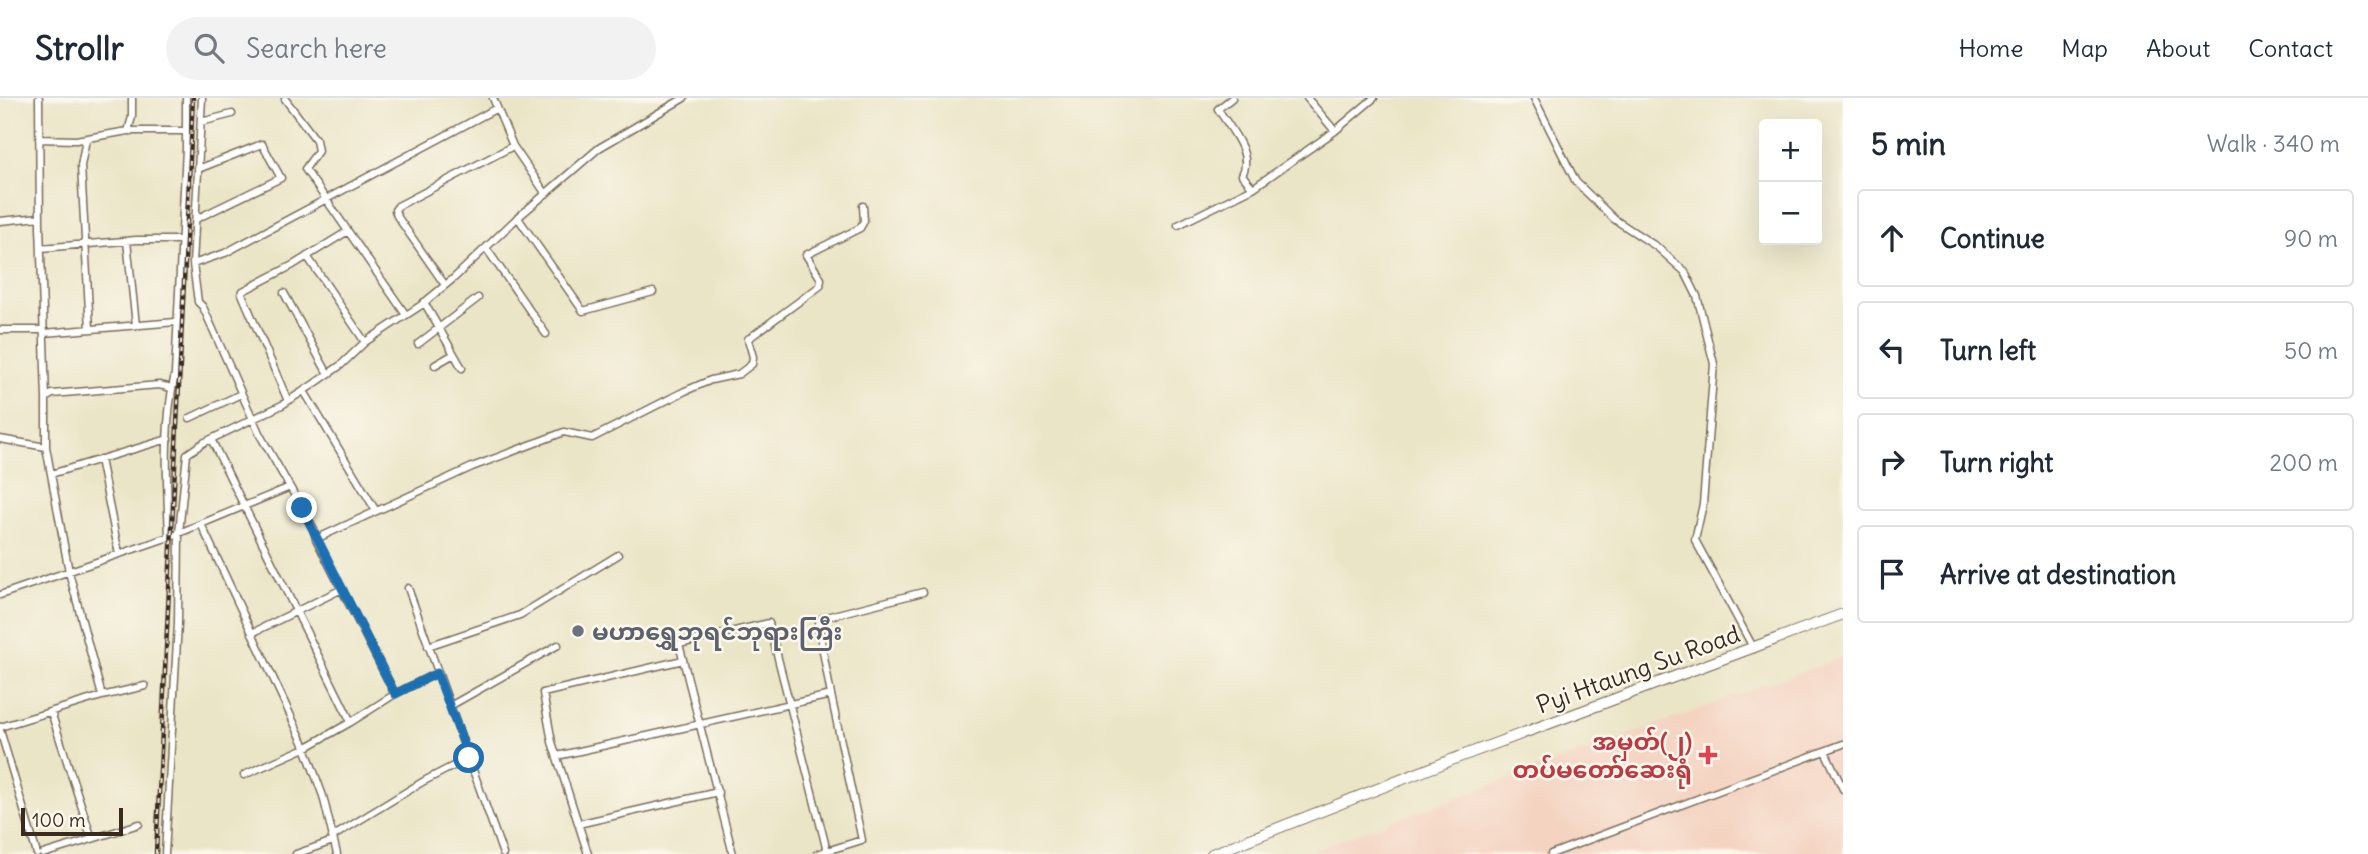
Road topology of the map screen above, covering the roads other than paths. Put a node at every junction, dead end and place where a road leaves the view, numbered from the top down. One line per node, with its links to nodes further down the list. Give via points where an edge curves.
1 (39, 98): 18 (street)
2 (132, 98): 15 (street)
3 (186, 98): 16 (street)
4 (202, 98): 14 (street)
5 (492, 98): 12 (street)
6 (684, 98): 23 (street, via 607,142)
7 (1233, 98): 22 (street, via 1218,108 1245,153 1242,176)
8 (1307, 98): 17 (street)
9 (1534, 98): 90 (street, via 1576,182 1614,219 1685,272 1697,296 1714,364 1703,504 1695,540)
10 (285, 99): 24 (street, via 316,141 317,151 305,169)
11 (1370, 100): 17 (street)
12 (497, 108): 20 (street); 24 (street)
13 (232, 114): 14 (street)
14 (201, 122): 21 (street)
15 (128, 131): 16 (street); 19 (street)
16 (186, 131): 32 (street)
17 (1335, 131): 22 (street)
18 (39, 139): 19 (street); 26 (street)
19 (86, 139): 34 (street, via 82,166)
20 (513, 146): 23 (street); 39 (street, via 395,210)
21 (198, 169): 28 (street); 28 (street, via 262,144 281,178)
22 (1253, 187): 30 (street)
23 (546, 194): 27 (street)
24 (326, 199): 31 (street); 38 (street, via 225,253)
25 (863, 206): 73 (street, via 860,228 806,255 821,279 820,286 748,339 752,364 739,374 685,391 592,438 564,432 530,444)
26 (40, 217): 29 (street); 35 (street)
27 (518, 218): 36 (street); 40 (street, via 583,311)
28 (195, 219): 38 (street)
29 (0, 221)
30 (1178, 225)
31 (348, 231): 37 (street); 44 (street)
32 (182, 240): 33 (street); 45 (street)
33 (127, 241): 34 (street); 46 (street)
34 (85, 244): 35 (street); 47 (street)
35 (41, 248): 50 (street)
36 (486, 248): 39 (street); 51 (street)
37 (307, 256): 52 (street); 62 (street, via 242,294)
38 (193, 264): 60 (street, via 198,302)
39 (445, 285): 43 (street)
40 (653, 292)
41 (284, 293): 57 (street)
42 (478, 298): 48 (street)
43 (424, 302): 44 (street); 48 (street)
44 (406, 315): 52 (street)
45 (176, 322): 46 (street); 58 (street)
46 (136, 325): 47 (street)
47 (90, 329): 50 (street)
48 (439, 329): 53 (street); 54 (street)
49 (0, 330): 50 (street)
50 (43, 331): 61 (street)
51 (547, 334)
52 (365, 342): 57 (street)
53 (418, 344)
54 (454, 354): 55 (street); 56 (street)
55 (435, 365)
56 (462, 368)
57 (328, 374): 59 (street)
58 (172, 388): 61 (street, via 159,384); 66 (street)
59 (304, 391): 62 (street); 73 (street)
60 (241, 394): 63 (street); 64 (street)
61 (46, 398): 68 (street)
62 (288, 401): 64 (street)
63 (190, 418)
64 (253, 420): 67 (street); 71 (street)
65 (0, 439): 68 (street)
66 (168, 439): 69 (street); 76 (street)
67 (211, 439): 72 (street); 75 (street, via 185,458)
68 (46, 447): 70 (street)
69 (100, 459): 70 (street); 78 (street)
70 (51, 474): 80 (street)
71 (290, 488): 72 (street); 77 (street)
72 (245, 506): 74 (street); 85 (street)
73 (376, 512): 77 (street)
74 (201, 524): 75 (street); 87 (street)
75 (178, 533): 76 (street); 118 (street, via 178,623)
76 (169, 537): 78 (street)
77 (316, 539): 82 (street)
78 (119, 554): 80 (street)
79 (618, 555): 89 (street, via 520,615)
80 (69, 572): 84 (street); 96 (street)
81 (408, 588): 89 (street)
82 (342, 589): 85 (street); 94 (street)
83 (923, 592): 95 (street, via 822,618 818,624)
84 (0, 595)
85 (298, 611): 87 (street); 100 (street)
86 (1843, 614): 90 (highway, Pyi Htaung Su Road)
87 (252, 633): 104 (street)
88 (558, 645): 98 (street)
89 (428, 646): 92 (street)
90 (1754, 649): 125 (highway, Pyi Htaung Su Road)
91 (683, 660): 97 (street, via 679,644 769,623); 101 (street); 106 (street, via 542,693)
92 (437, 673): 94 (street); 98 (street)
93 (145, 686): 96 (street)
94 (395, 694): 100 (street)
95 (831, 695): 97 (street); 115 (street, via 862,840)
96 (102, 696): 99 (street)
97 (791, 704): 101 (street); 115 (street)
98 (450, 706): 107 (street)
99 (51, 712): 102 (street); 113 (street)
100 (351, 722): 104 (street)
101 (701, 723): 106 (street); 110 (street)
102 (0, 728): 116 (street)
103 (1843, 744): 105 (street)
104 (305, 748): 108 (street); 114 (street)
105 (1825, 751): 109 (street); 126 (street)
106 (556, 756): 112 (street)
107 (469, 758): 114 (street); 121 (street)
108 (244, 775)
109 (1843, 789)
110 (718, 792): 112 (street); 123 (street)
111 (139, 824): 113 (street)
112 (578, 824): 122 (street)
113 (92, 839): 117 (street)
114 (333, 839): 119 (street); 120 (street)
115 (827, 851): 124 (street)
116 (37, 854)
117 (43, 854)
118 (165, 854)
119 (296, 854)
120 (337, 854)
121 (503, 854)
122 (588, 854)
123 (733, 854)
124 (817, 854)
125 (1212, 854)
126 (1551, 854)

